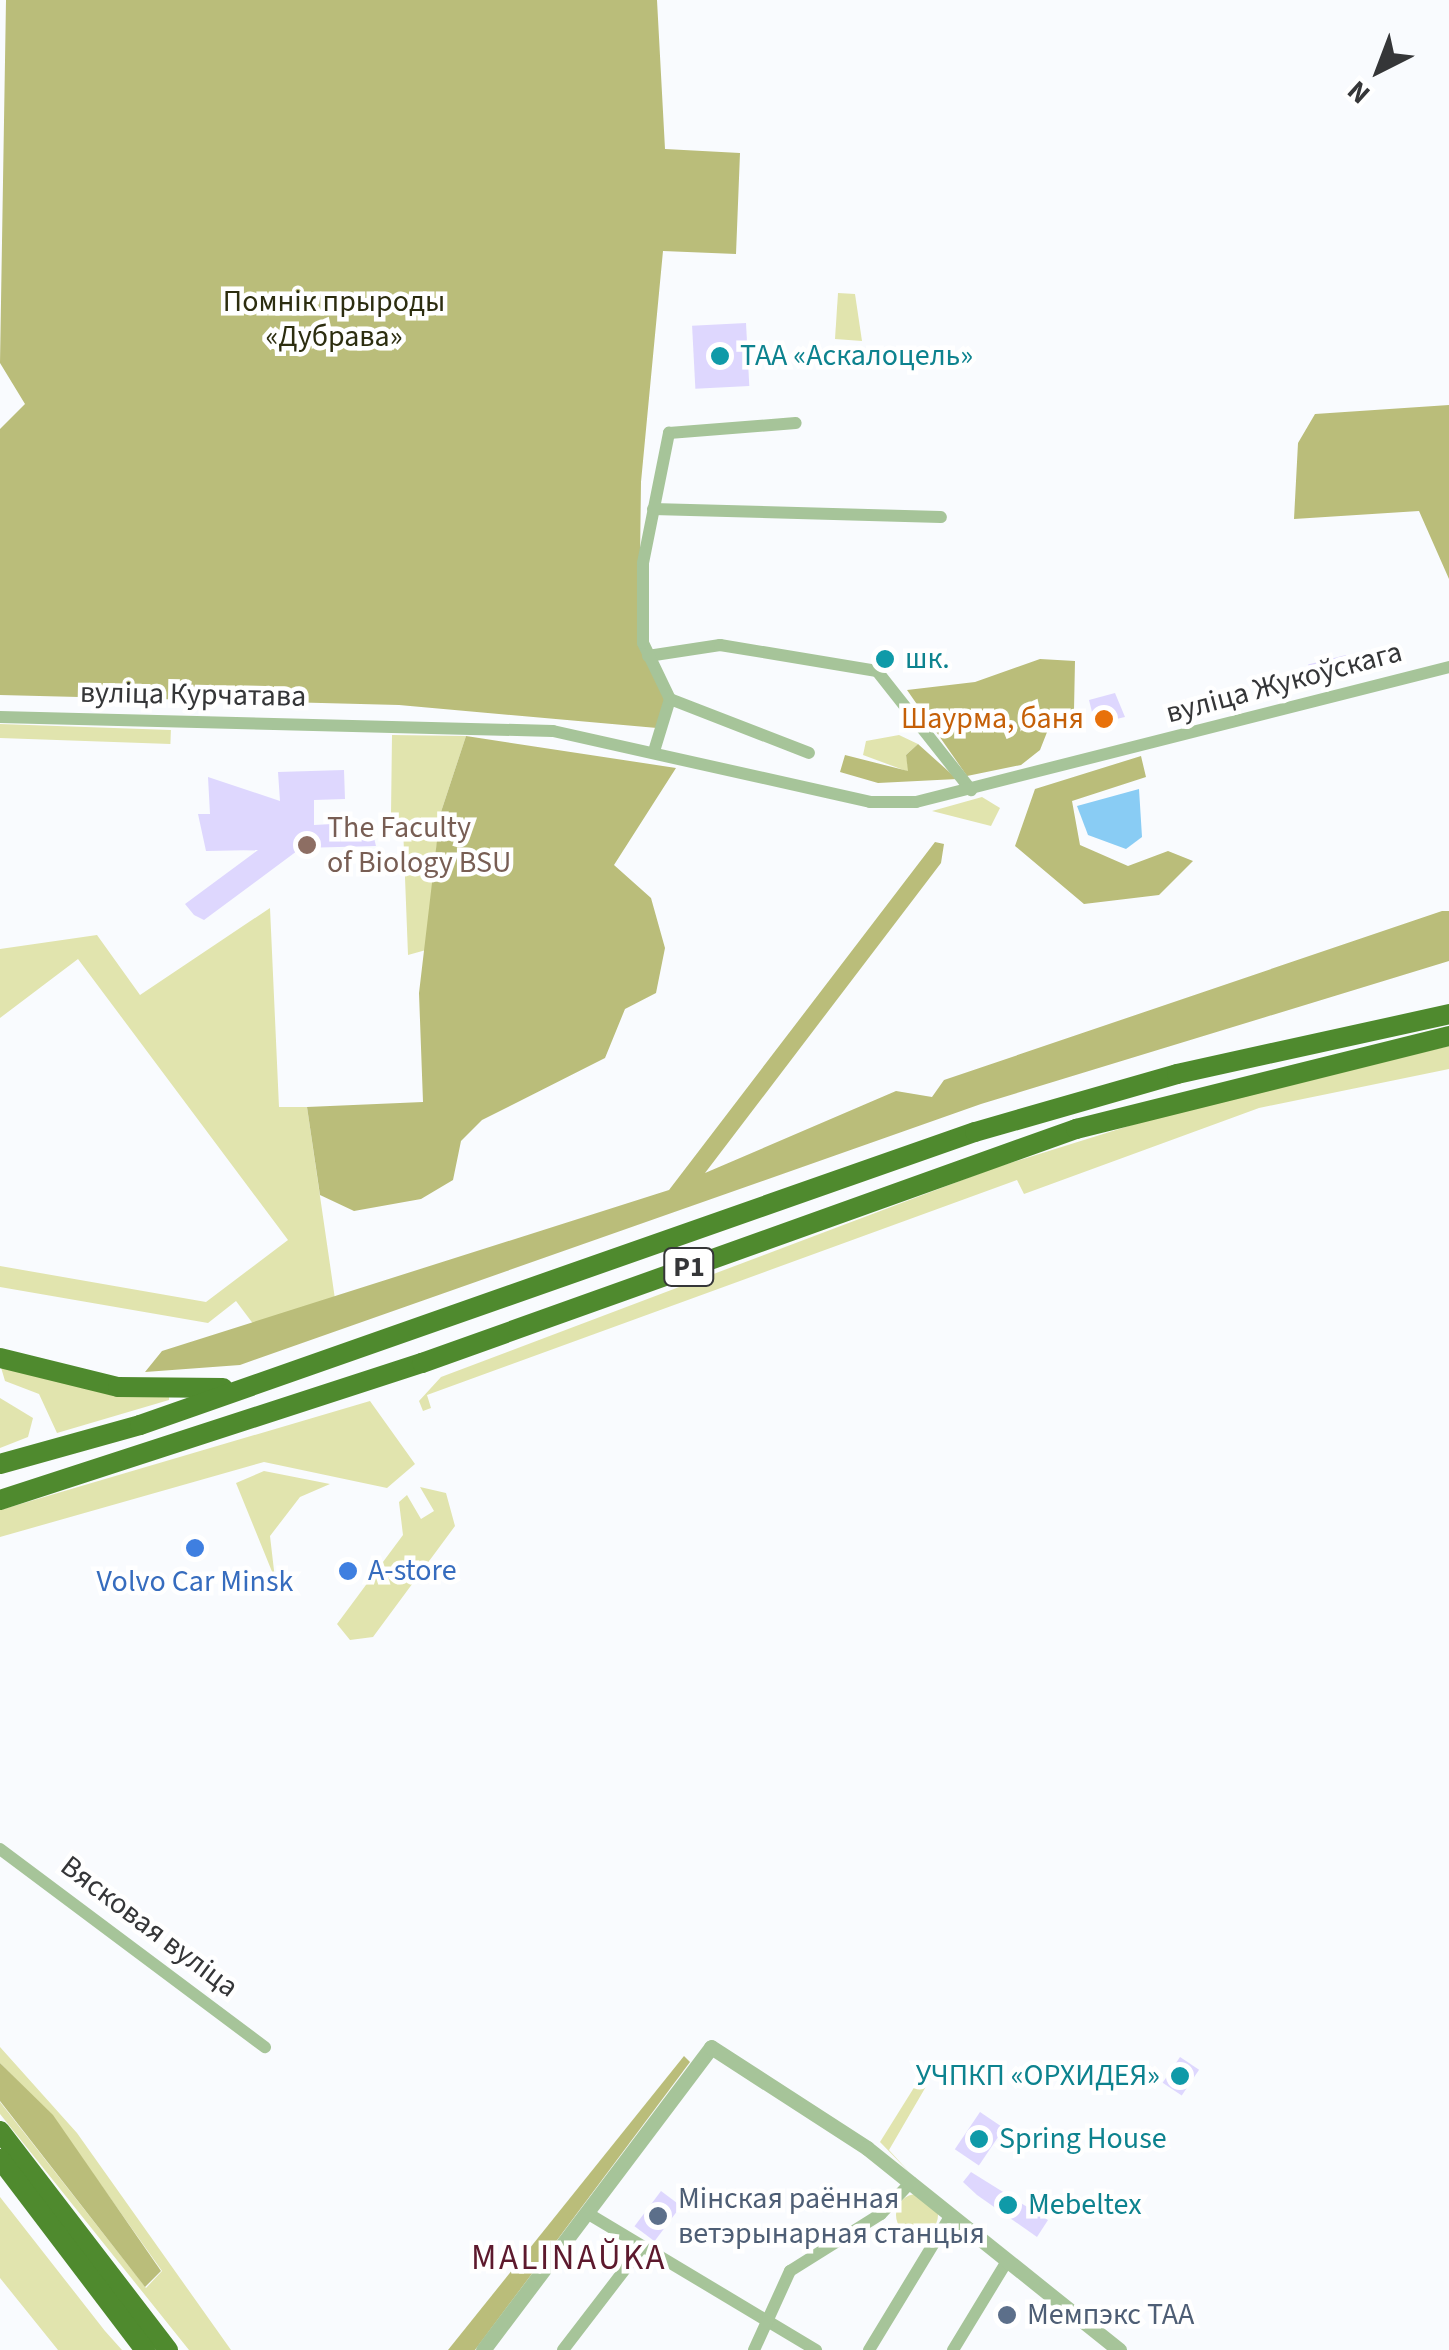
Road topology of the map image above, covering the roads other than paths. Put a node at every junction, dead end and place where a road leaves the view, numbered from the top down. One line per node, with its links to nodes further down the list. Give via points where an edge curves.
1 (796, 423): 2 (street, via 669,433)
2 (653, 510): 3 (street); 4 (street, via 642,582)
3 (941, 517)
4 (648, 656): 6 (street); 10 (street, via 720,645 877,672)
5 (1449, 667): 10 (street, вуліца Жукоўскага)
6 (670, 699): 8 (street); 9 (street)
7 (0, 717): 8 (street, вуліца Курчатава, via 385,723 553,731)
8 (655, 748): 11 (street, вуліца Курчатава)
9 (808, 753)
10 (971, 790): 11 (street, вуліца Жукоўскага)
11 (870, 802)
12 (1449, 1014): 15 (highway, Р1, via 1195,1070 975,1132)
13 (1449, 1036): 17 (highway, Р1, via 1076,1129 422,1363)
14 (0, 1358): 15 (highway, via 118,1387)
15 (255, 1384): 16 (highway, Р1)
16 (0, 1464)
17 (62, 1476): 18 (highway, Р1); 19 (highway)
18 (0, 1491)
19 (0, 1500)
20 (0, 1850): 21 (street, Вясковая вуліца)
21 (265, 2048)
22 (0, 2131): 31 (highway)
23 (0, 2162): 30 (highway)
24 (911, 2182): 25 (street, via 712,2048); 26 (street); 29 (street, via 881,2214 790,2271)
25 (586, 2213): 27 (street); 32 (street)
26 (950, 2217): 28 (street); 36 (street)
27 (640, 2251): 29 (street); 33 (street)
28 (1006, 2263): 37 (street); 38 (street)
29 (765, 2326): 34 (street); 35 (street)
30 (145, 2350)
31 (168, 2350)
32 (482, 2350)
33 (564, 2350)
34 (754, 2350)
35 (816, 2350)
36 (869, 2350)
37 (954, 2350)
38 (1119, 2350)

